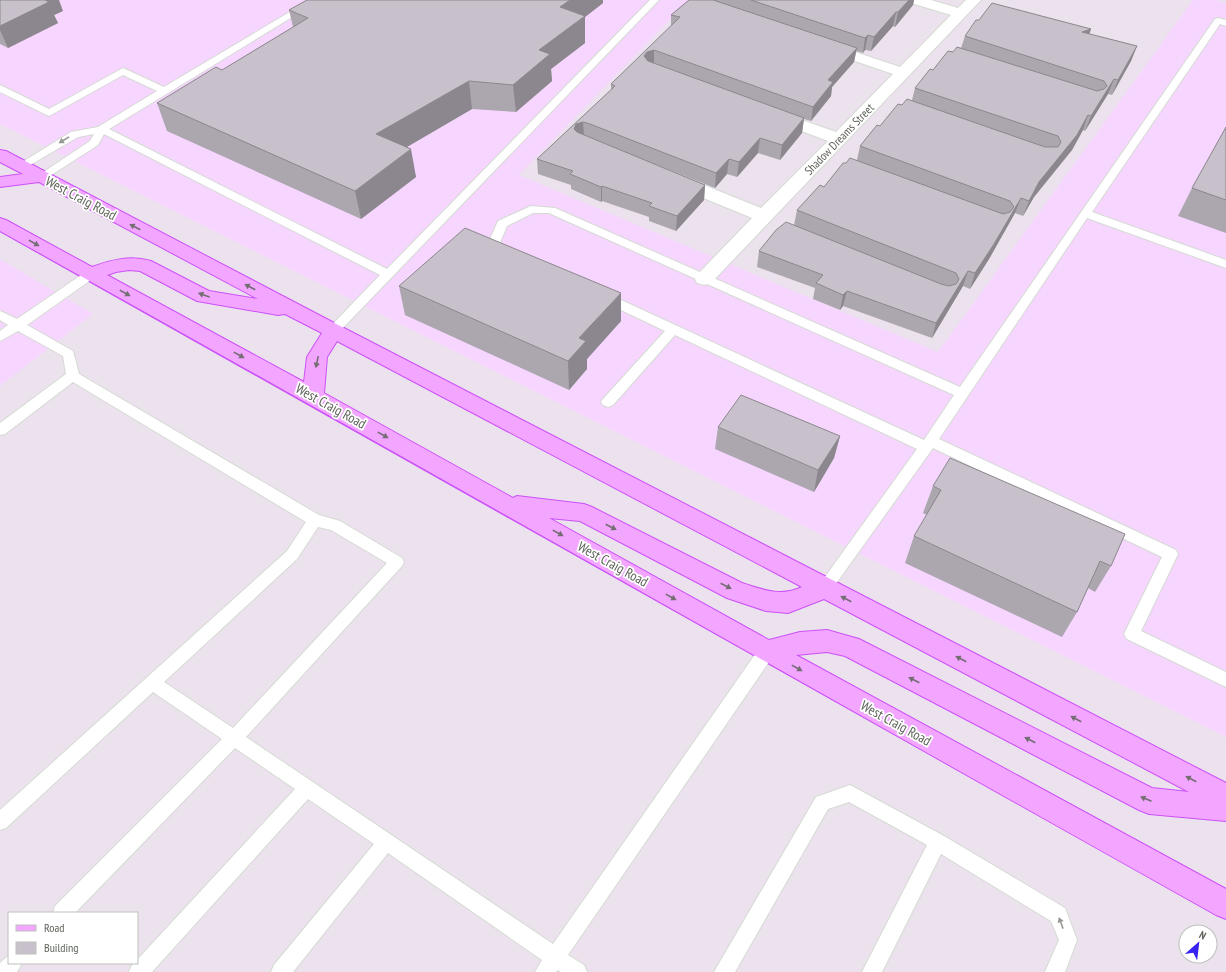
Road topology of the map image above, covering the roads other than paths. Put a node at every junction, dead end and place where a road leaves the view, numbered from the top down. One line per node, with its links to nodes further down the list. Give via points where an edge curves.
1 (316, 0): 10 (lane)
2 (655, 0): 25 (lane)
3 (916, 0): 5 (street)
4 (978, 2): 5 (street, Shadow Dreams Street)
5 (961, 14): 8 (street, Shadow Dreams Street, via 936,50)
6 (1226, 23): 19 (lane, via 1218,21)
7 (814, 42): 8 (street)
8 (904, 72): 13 (street, Shadow Dreams Street, via 886,101)
9 (0, 88): 10 (lane, via 49,113 123,71)
10 (165, 91): 12 (lane)
11 (764, 112): 13 (street)
12 (101, 130): 15 (lane, one-way to 15, via 76,134); 17 (lane, via 94,143); 25 (lane)
13 (839, 139): 20 (street, Shadow Dreams Street, via 830,158)
14 (0, 155): 15 (main road, West Craig Road)
15 (21, 166): 17 (main road, West Craig Road)
16 (663, 175): 20 (street)
17 (41, 177): 18 (main road); 28 (main road, West Craig Road, one-way to 17)
18 (0, 182)
19 (1085, 213): 23 (lane); 35 (lane)
20 (766, 220): 26 (street, Shadow Dreams Street)
21 (0, 224): 24 (main road, West Craig Road, one-way to 24)
22 (514, 256): 26 (lane, via 493,246 502,224 530,209 550,210)
23 (1226, 264)
24 (91, 274): 28 (main road, one-way to 24, via 204,297 144,265 113,266); 30 (lane); 36 (main road, West Craig Road, one-way to 36)
25 (388, 274): 32 (lane)
26 (704, 279): 35 (lane)
27 (590, 291): 31 (lane)
28 (297, 312): 32 (main road, West Craig Road)
29 (0, 315): 30 (lane)
30 (16, 325): 33 (lane); 34 (lane, via 69,354)
31 (674, 329): 37 (lane); 39 (lane)
32 (333, 331): 36 (main road, one-way to 36, via 317,357); 42 (main road, West Craig Road)
33 (0, 337)
34 (73, 376): 38 (lane); 41 (lane)
35 (963, 394): 39 (lane)
36 (313, 396): 40 (main road, West Craig Road, one-way to 40)
37 (608, 402)
38 (0, 430)
39 (928, 444): 42 (lane); 44 (lane, via 1171,554 1132,634)
40 (506, 503): 42 (main road, one-way to 42, via 584,513 735,591 766,601 788,602); 43 (main road, West Craig Road, one-way to 43)
41 (315, 520): 45 (lane, via 292,555); 46 (lane, via 335,525 397,562)
42 (825, 588): 48 (main road, West Craig Road, one-way to 42)
43 (767, 651): 49 (main road, one-way to 43, via 1149,801 850,647 828,641 800,642); 53 (main road, West Craig Road, one-way to 53); 55 (lane)
44 (1226, 680)
45 (153, 683): 46 (lane); 50 (lane)
46 (234, 738): 47 (lane); 54 (lane)
47 (307, 788): 51 (lane); 58 (lane)
48 (1226, 797)
49 (1226, 808)
50 (0, 822)
51 (386, 842): 55 (lane); 59 (lane)
52 (938, 842): 62 (lane, via 850,793 822,803); 63 (lane); 64 (lane, one-way to 52, via 1068,940 1058,915)
53 (1226, 905)
54 (63, 912)
55 (556, 956): 60 (lane); 61 (lane)
56 (12, 964): 57 (lane)
57 (4, 972)
58 (139, 972)
59 (280, 972)
60 (545, 972)
61 (577, 972)
62 (724, 972)
63 (872, 972)
64 (1055, 972)

